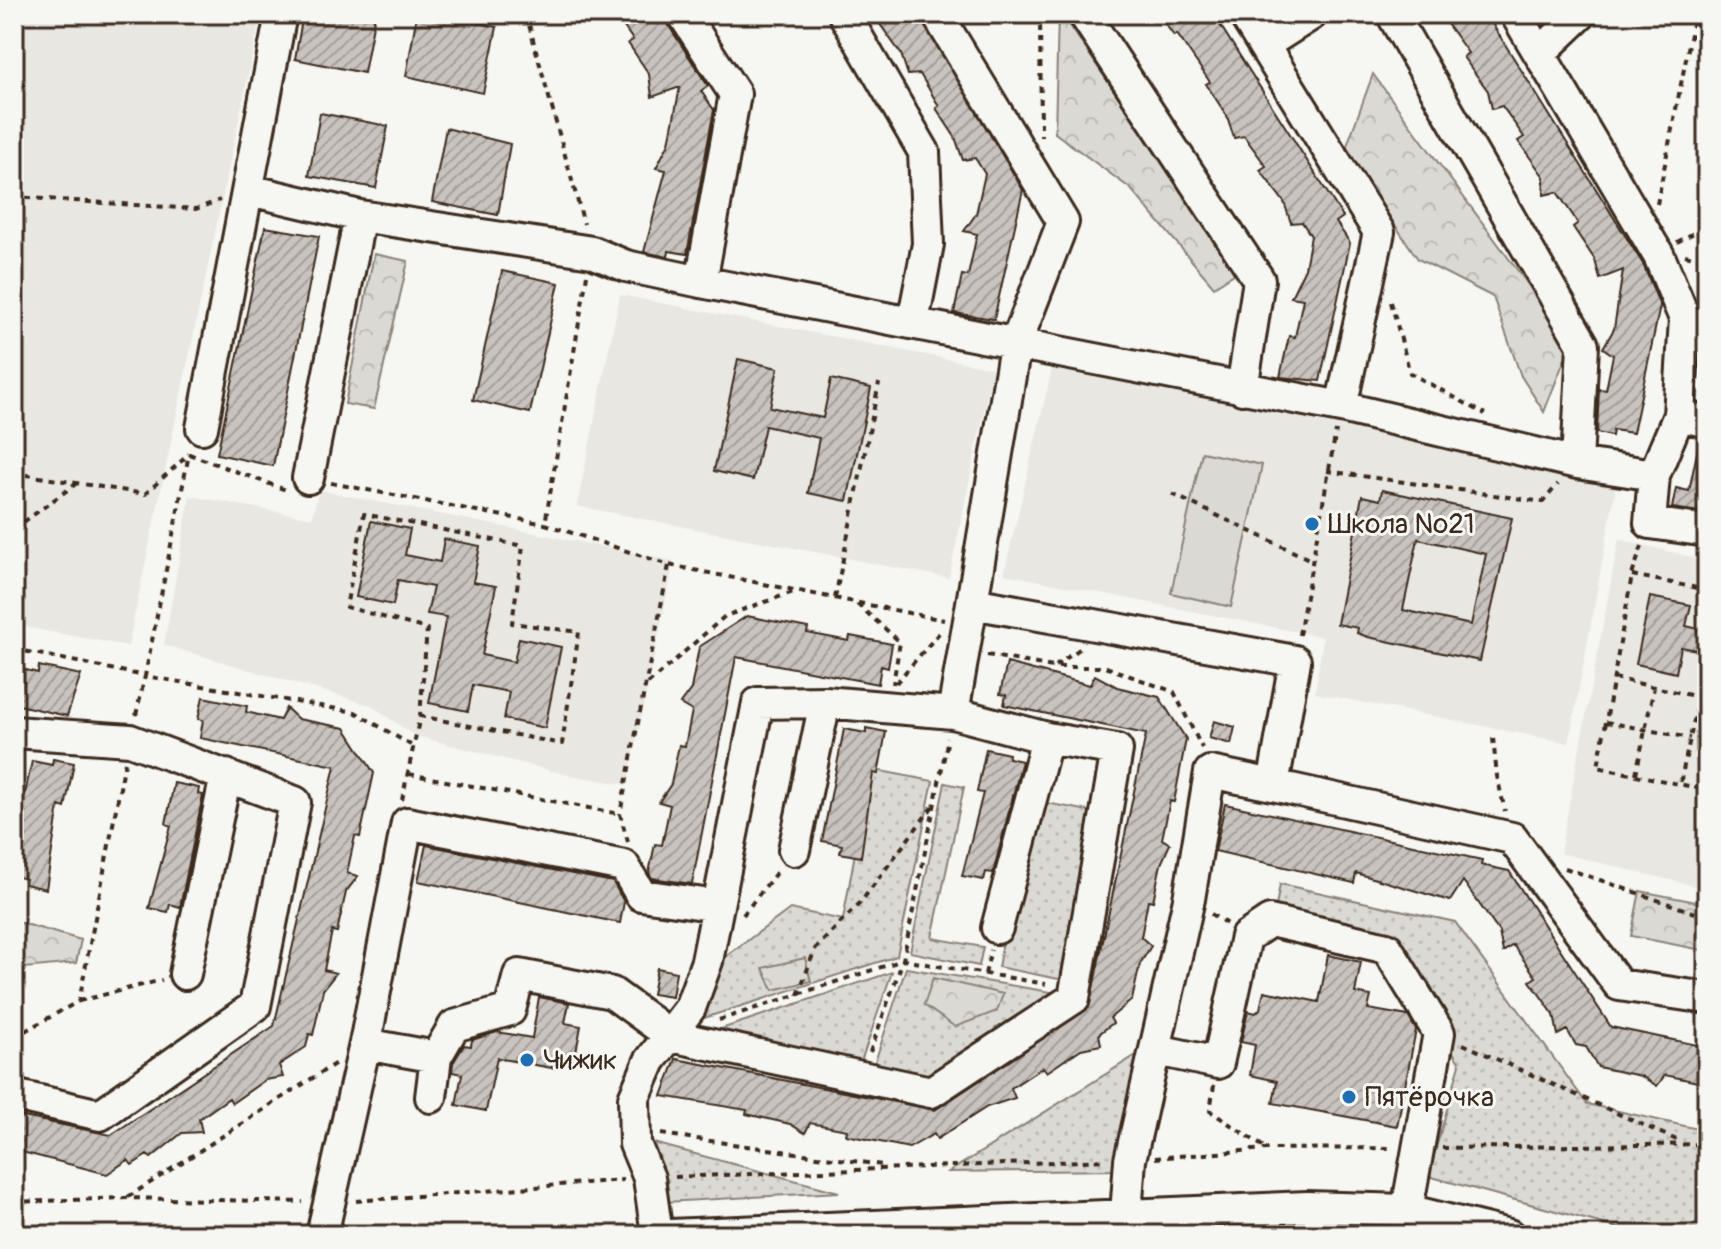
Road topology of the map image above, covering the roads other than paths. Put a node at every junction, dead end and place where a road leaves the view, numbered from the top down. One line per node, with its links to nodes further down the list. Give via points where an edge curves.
1 (281, 14): 13 (street)
2 (683, 14): 15 (street, via 735,94)
3 (844, 14): 16 (street, via 924,152 928,244)
4 (937, 14): 17 (street, via 1063,222)
5 (1084, 14): 18 (street, via 1259,280)
6 (1244, 14): 11 (street)
7 (1312, 14): 11 (street)
8 (1392, 14): 22 (street, via 1583,345)
9 (1516, 14): 12 (street)
10 (1581, 14): 12 (street)
11 (1265, 44): 19 (street, via 1379,232)
12 (1540, 53): 20 (street, via 1659,256 1685,319)
13 (249, 190): 14 (street); 21 (street)
14 (360, 216): 15 (street, via 592,252 626,266); 24 (street)
15 (701, 282): 16 (street)
16 (913, 322): 17 (street)
17 (1015, 346): 18 (street); 26 (street)
18 (1242, 389): 19 (street)
19 (1341, 407): 22 (street)
20 (1693, 418): 23 (street)
21 (196, 441)
22 (1577, 463): 23 (street)
23 (1654, 475): 25 (street, via 1650,523)
24 (308, 478)
25 (1707, 531)
26 (972, 603): 28 (street); 32 (street, via 1295,661)
27 (825, 702): 28 (street); 33 (street); 34 (street, via 758,703)
28 (953, 713): 30 (street)
29 (15, 737): 31 (street, via 130,740)
30 (1047, 738): 35 (street); 38 (street, via 1117,750 1074,998 931,1092)
31 (226, 775): 36 (street); 42 (street, via 295,802 255,1006 100,1115)
32 (1273, 785): 37 (street, via 1512,838 1619,985); 40 (street, via 1210,772)
33 (794, 850)
34 (727, 915): 38 (street, via 690,1008); 39 (street, via 641,895 624,866 407,823)
35 (997, 928)
36 (185, 974)
37 (1707, 998)
38 (671, 1036): 41 (street, via 612,993 519,975 510,1010 454,1026); 48 (street, via 650,1061 634,1098 635,1144 649,1178)
39 (365, 1044): 41 (street); 47 (street)
40 (1157, 1050): 44 (street, via 1218,1063 1246,937 1270,921 1387,948 1439,1033); 45 (street, via 1130,1160)
41 (436, 1057): 43 (street)
42 (14, 1095)
43 (431, 1097)
44 (1407, 1210): 45 (street, via 1307,1207); 50 (street)
45 (1126, 1214): 46 (street)
46 (882, 1231): 49 (street)
47 (322, 1235)
48 (657, 1235)
49 (670, 1235)
50 (1509, 1235)

